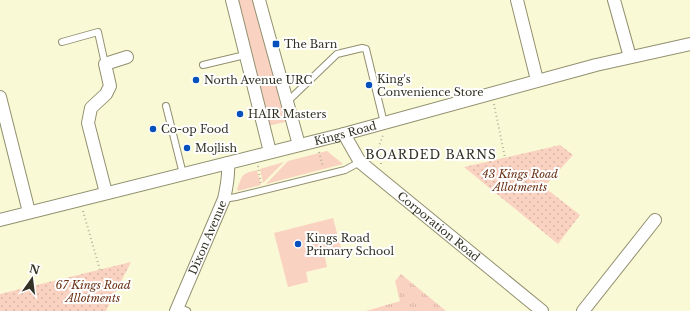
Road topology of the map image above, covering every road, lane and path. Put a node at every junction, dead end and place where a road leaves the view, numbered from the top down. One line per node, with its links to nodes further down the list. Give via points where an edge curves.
1 (232, 0): 7 (street)
2 (259, 0): 15 (street)
3 (517, 0): 12 (street)
4 (614, 0): 9 (street)
5 (62, 42): 10 (lane, via 98,32)
6 (690, 44): 9 (street, Kings Road)
7 (245, 55): 11 (lane); 21 (street)
8 (127, 57): 10 (street)
9 (630, 57): 12 (street, Kings Road)
10 (105, 64): 30 (street, via 110,86 106,94 91,108 88,123)
11 (203, 65)
12 (538, 80): 13 (street, Kings Road)
13 (492, 93): 17 (street, Kings Road); 23 (path)
14 (0, 97): 33 (street)
15 (287, 102): 17 (lane, via 336,54 362,48 366,49); 20 (street)
16 (166, 106): 26 (lane)
17 (388, 122): 18 (street, Kings Road); 28 (path, via 379,146)
18 (344, 134): 19 (street, Kings Road); 24 (street, Corporation Road)
19 (317, 141): 20 (street, Kings Road); 27 (path)
20 (299, 145): 21 (street, Kings Road)
21 (270, 152): 22 (street, Kings Road)
22 (255, 156): 25 (street, Kings Road); 29 (path)
23 (505, 158)
24 (360, 162): 27 (lane, via 345,170); 28 (street, Corporation Road)
25 (228, 163): 26 (street, Kings Road); 31 (street, Dixon Avenue, via 228,182)
26 (183, 174): 30 (street, Kings Road)
27 (325, 175): 29 (lane)
28 (384, 182): 38 (street, Corporation Road)
29 (263, 191): 31 (lane)
30 (106, 193): 32 (street, Kings Road)
31 (224, 199): 37 (street, Dixon Avenue)
32 (80, 200): 33 (street, Kings Road); 36 (path)
33 (29, 212): 34 (street, Kings Road)
34 (0, 220)
35 (655, 220): 39 (street)
36 (100, 270)
37 (180, 310)
38 (542, 311)
39 (583, 311)

